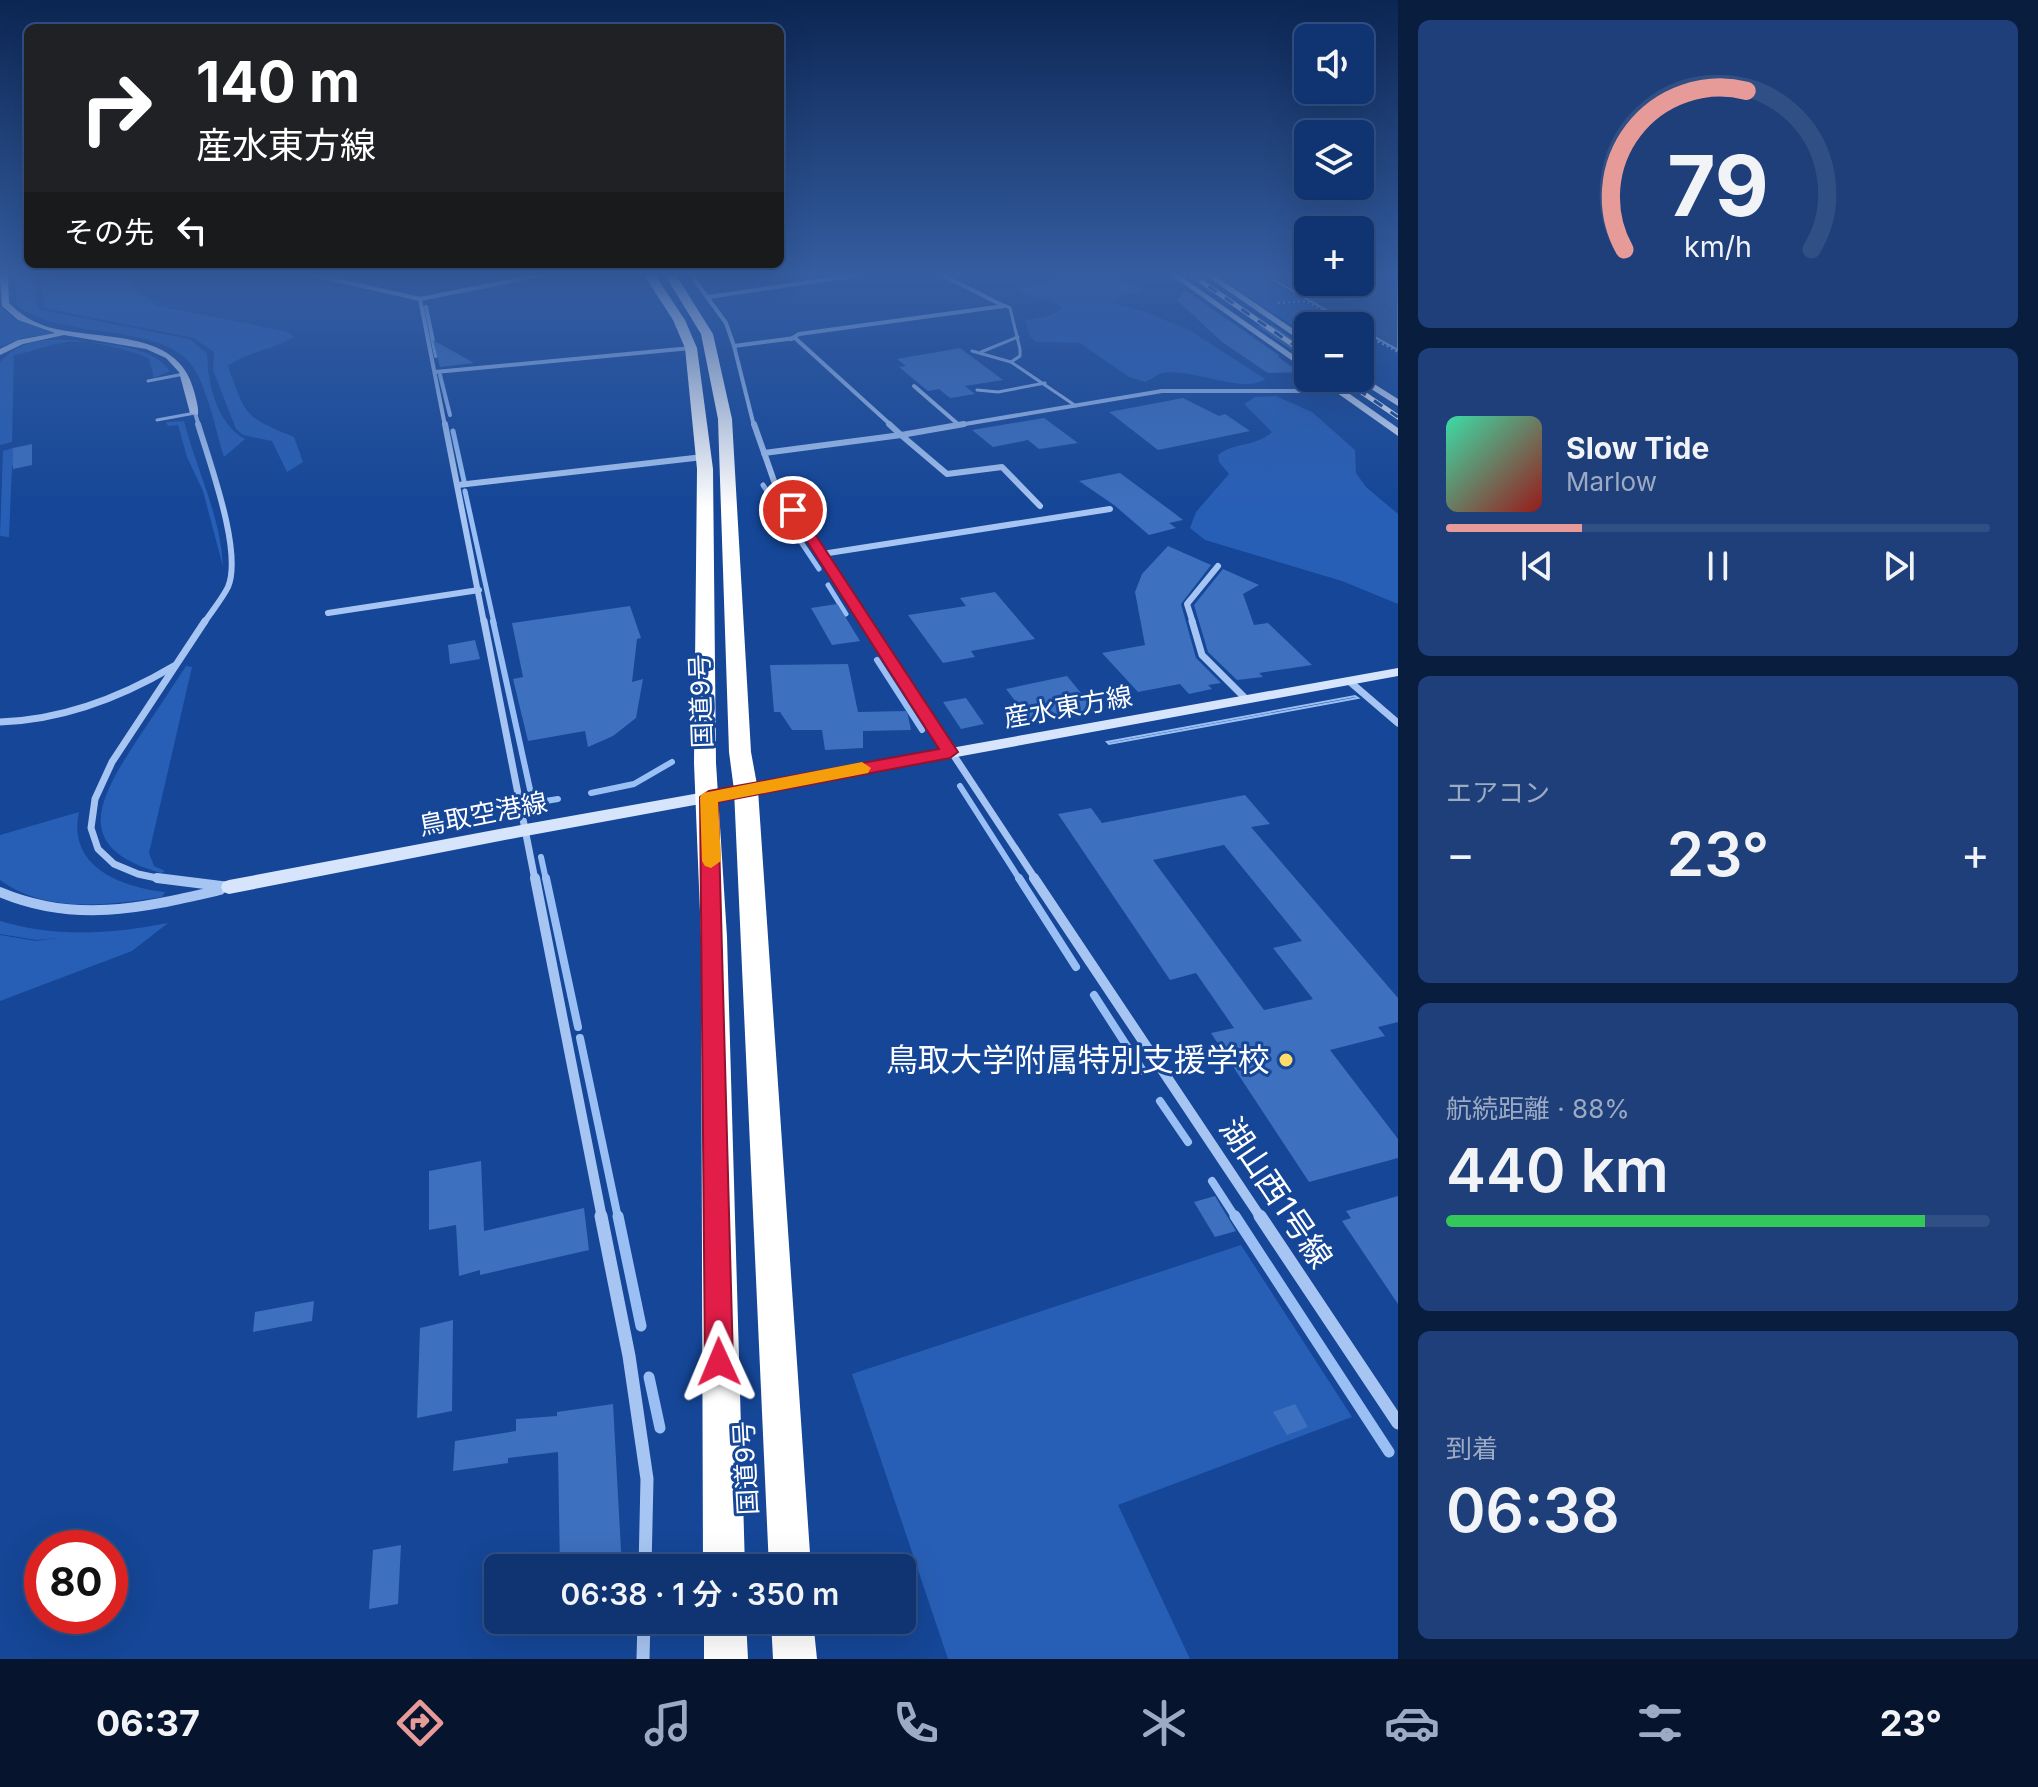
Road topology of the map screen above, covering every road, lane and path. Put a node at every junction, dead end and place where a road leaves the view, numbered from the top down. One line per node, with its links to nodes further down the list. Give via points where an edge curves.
1 (161, 352): 12 (street)
2 (431, 352): 11 (street)
3 (644, 352): 11 (street)
4 (692, 352): 28 (highway, 国道9号)
5 (711, 352): 45 (highway, 国道9号, via 725,419)
6 (736, 352): 27 (street, 湖山西1号線)
7 (811, 352): 26 (street)
8 (977, 352): 10 (lane)
9 (1020, 352): 10 (lane)
10 (1011, 362): 14 (lane)
11 (435, 372): 29 (street)
12 (184, 374): 13 (lane); 22 (street)
13 (148, 381)
14 (1045, 383): 17 (lane, via 998,392); 21 (lane)
15 (914, 386): 24 (street)
16 (1374, 387): 20 (street)
17 (977, 390)
18 (1294, 391): 21 (street, via 1175,391)
19 (1340, 392): 25 (street)
20 (1398, 403)
21 (1076, 406): 24 (street)
22 (195, 413): 23 (lane); 36 (street, via 232,566 229,585)
23 (157, 420)
24 (959, 425): 26 (street)
25 (1398, 433)
26 (901, 435): 27 (street); 30 (street, via 947,474 1002,467)
27 (764, 453): 32 (street, 湖山西1号線, via 774,481)
28 (703, 457): 29 (street); 46 (highway, 国道9号)
29 (458, 485): 34 (street)
30 (1040, 506)
31 (1110, 509): 32 (street)
32 (822, 554): 44 (street, 湖山西1号線)
33 (1218, 566): 39 (street, via 1187,604 1202,655)
34 (479, 590): 35 (street); 47 (street)
35 (328, 613)
36 (178, 664): 40 (street, via 142,687); 48 (street, via 102,779 91,804 92,834 106,857 124,870 168,882)
37 (1398, 672): 38 (street, 産水東方線)
38 (1349, 681): 39 (street, 産水東方線); 42 (street)
39 (1246, 699): 44 (street, 産水東方線)
40 (32, 720): 41 (street); 43 (street)
41 (0, 722)
42 (1398, 723)
43 (0, 729)
44 (950, 752): 45 (street, 産水東方線); 50 (street, 湖山西1号線)
45 (746, 790): 46 (street, 鳥取空港線); 53 (highway, 国道9号)
46 (709, 797): 47 (street, 鳥取空港線); 52 (highway, 国道9号)
47 (526, 830): 48 (street, 鳥取空港線); 51 (street, via 629,1356 647,1479)
48 (229, 887): 49 (street, via 157,905 87,912 40,907)
49 (0, 892)
50 (1398, 1423)
51 (645, 1554)
52 (724, 1554)
53 (789, 1554)
54 (644, 1634): 57 (street)
55 (725, 1634): 58 (highway)
56 (793, 1634): 59 (highway)
57 (643, 1659)
58 (726, 1659)
59 (795, 1659)

